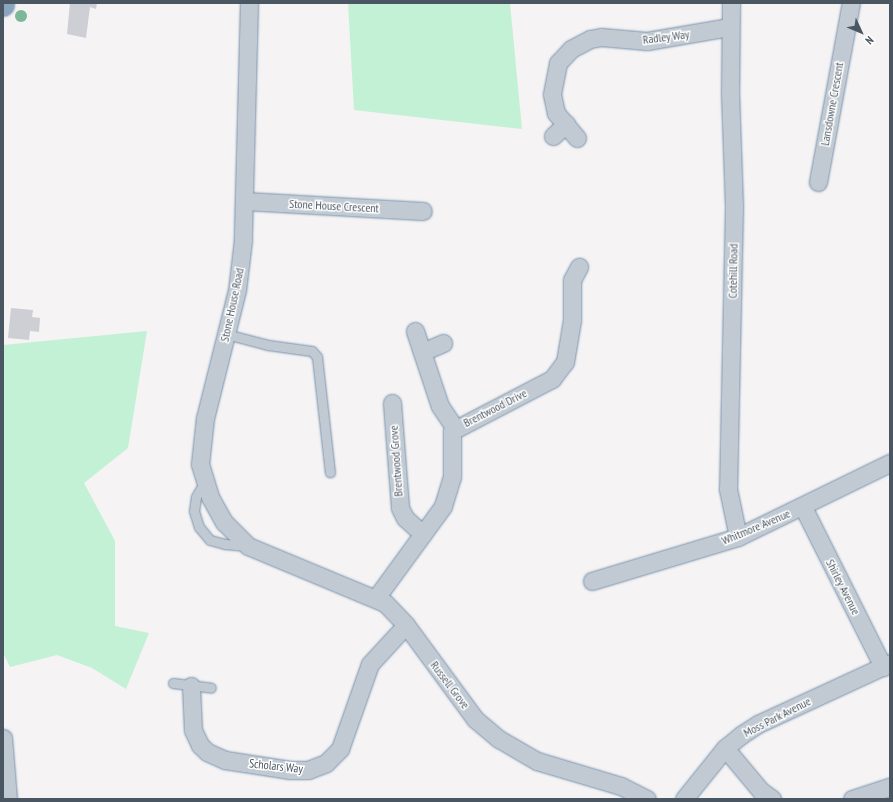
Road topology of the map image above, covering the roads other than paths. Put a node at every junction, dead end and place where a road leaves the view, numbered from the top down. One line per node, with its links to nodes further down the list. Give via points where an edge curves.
1 (249, 3): 7 (street, Stone House Road)
2 (731, 3): 4 (street, Cotehill Road)
3 (851, 3): 6 (street, Lansdowne Crescent)
4 (730, 27): 5 (street, Radley Way, via 647,41 602,37 579,43 558,63 552,85 560,130); 21 (street, Cotehill Road, via 734,214 728,489)
5 (577, 138)
6 (818, 182)
7 (245, 201): 8 (street, Stone House Crescent); 11 (street, Stone House Road, via 237,290)
8 (423, 211)
9 (572, 276): 15 (street, Brentwood Drive, via 568,353 560,371 547,381)
10 (415, 331): 13 (street)
11 (226, 334): 17 (lane, via 268,345 312,351 317,357); 18 (street, Stone House Road, via 205,418 200,464)
12 (443, 343): 13 (street)
13 (422, 352): 15 (street, via 440,406)
14 (392, 403): 20 (street, Brentwood Grove, via 400,508 405,518)
15 (455, 428): 20 (street, Brentwood Drive, via 450,446 453,469 448,493 443,506)
16 (890, 464): 19 (street, Whitmore Avenue)
17 (330, 472)
18 (204, 482): 22 (street, Stone House Road, via 224,522); 22 (lane, via 196,496 194,511 199,527 210,540)
19 (802, 507): 21 (street, Whitmore Avenue); 27 (street, Shirley Avenue)
20 (423, 534): 25 (street, Brentwood Drive)
21 (738, 537): 24 (street, Whitmore Avenue)
22 (248, 546): 23 (street, Stone House Road)
23 (266, 555): 25 (street, Russell Grove)
24 (592, 581)
25 (376, 598): 26 (street, Russell Grove, via 385,603)
26 (406, 625): 29 (street, Scholars Way, via 370,664 340,749 326,763 308,770 290,770 225,760 207,752 200,745 193,730); 35 (street, Russell Grove, via 466,708 498,740 537,761 621,786)
27 (887, 665): 32 (street, Moss Park Avenue, via 758,724)
28 (173, 683): 29 (lane)
29 (191, 686): 30 (lane)
30 (211, 688)
31 (3, 738): 34 (street)
32 (725, 748): 36 (street, Moss Park Avenue); 37 (street)
33 (890, 787): 38 (street)
34 (8, 799)
35 (647, 799)
36 (684, 799)
37 (772, 799)
38 (852, 799)

